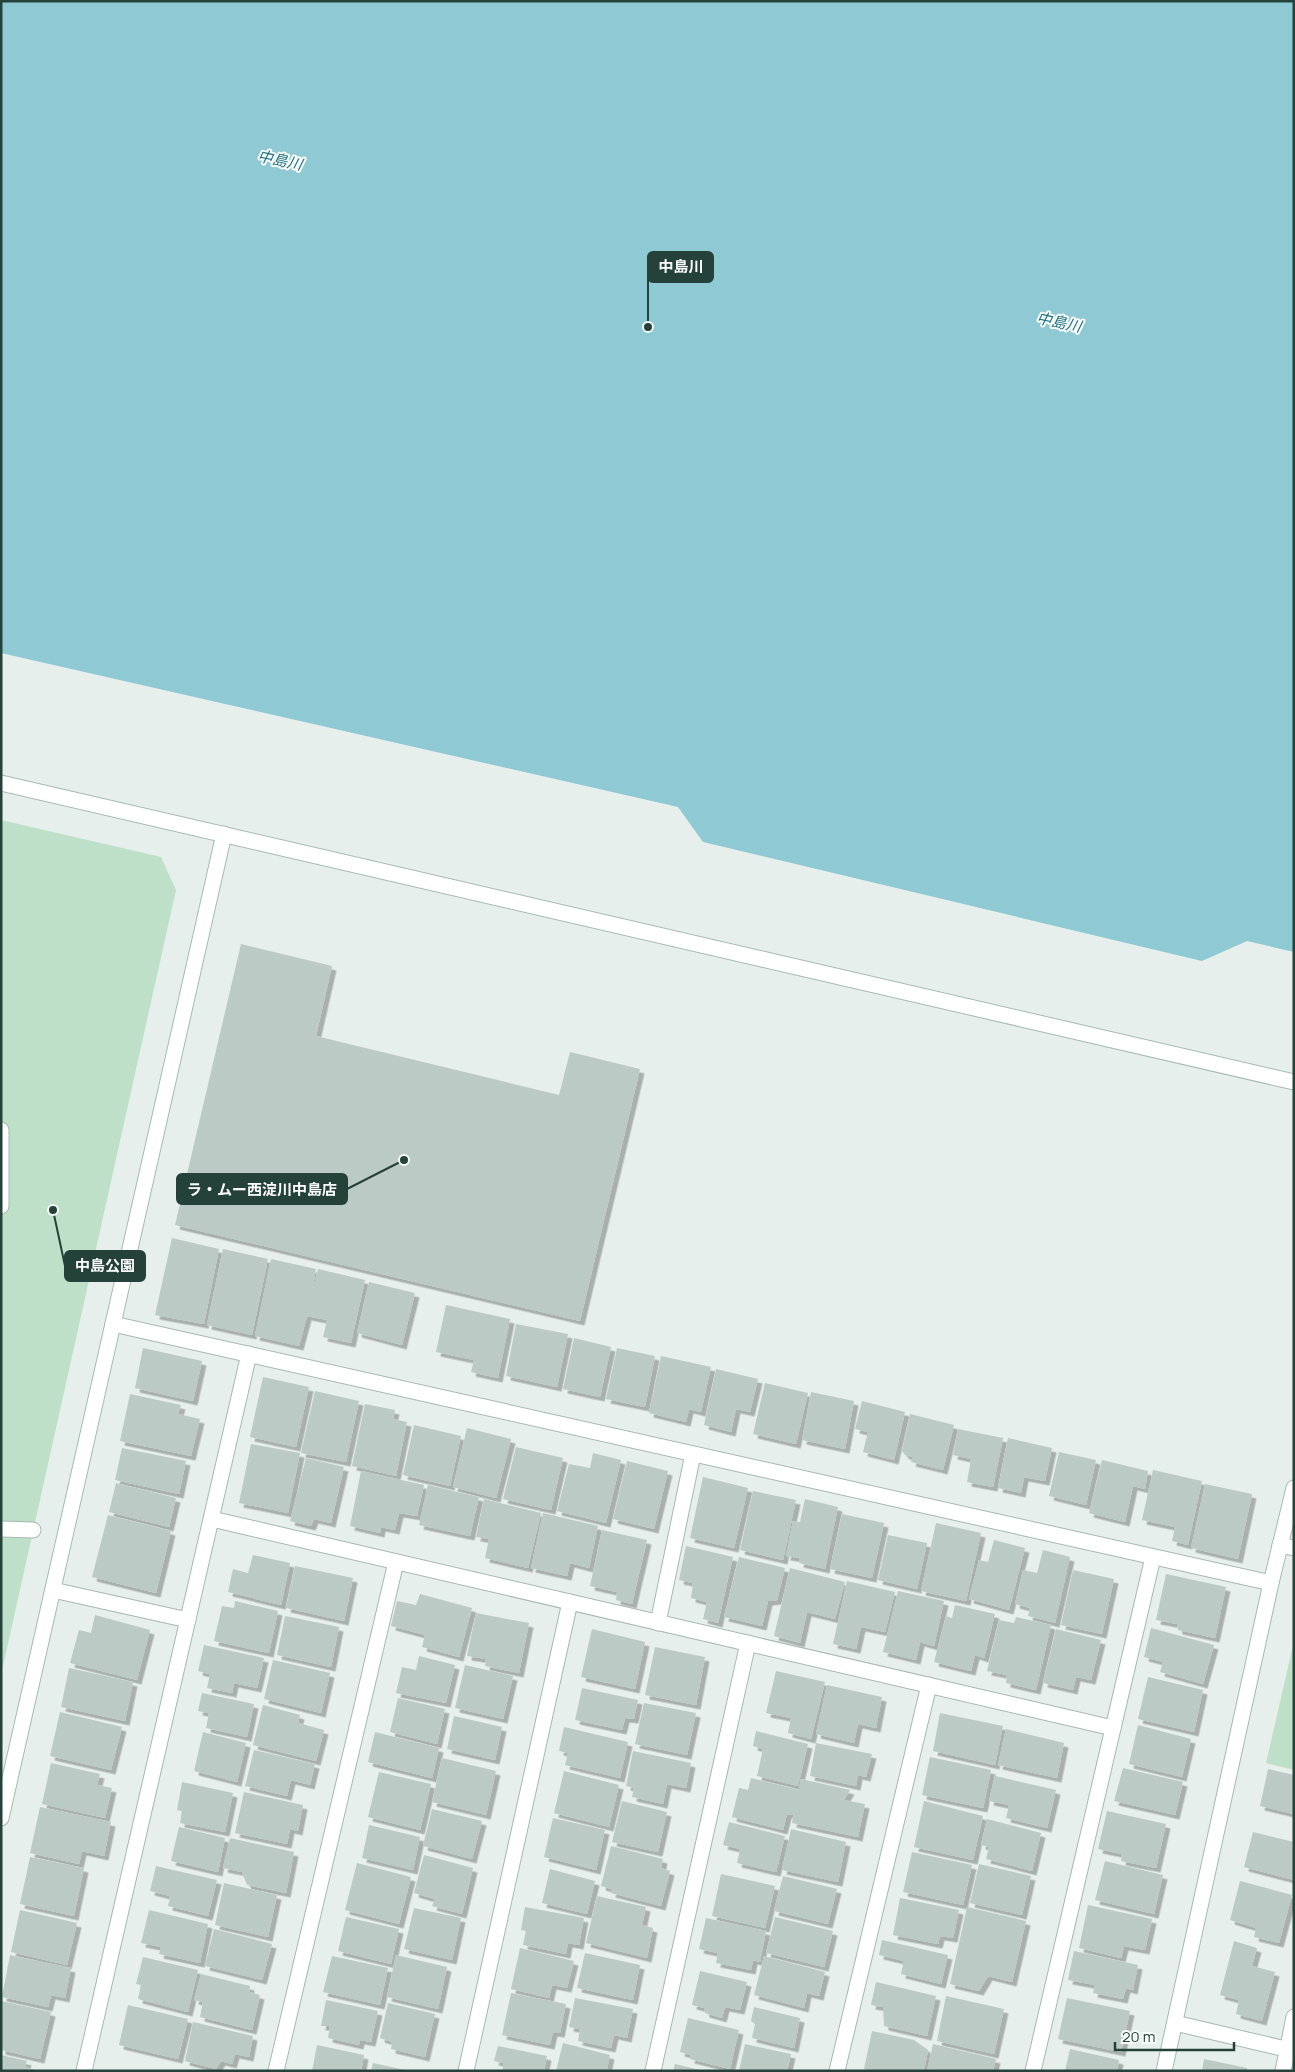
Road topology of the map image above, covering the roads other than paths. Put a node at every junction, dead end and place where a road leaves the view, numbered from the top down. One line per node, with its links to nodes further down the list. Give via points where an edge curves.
1 (1, 783): 2 (street)
2 (224, 834): 3 (street); 6 (street)
3 (1294, 1082)
4 (1, 1130): 5 (street)
5 (1, 1206)
6 (113, 1324): 7 (street); 17 (street)
7 (249, 1354): 8 (street); 10 (street)
8 (693, 1454): 14 (street); 20 (street)
9 (1294, 1488): 13 (street)
10 (212, 1518): 15 (street); 19 (street)
11 (1, 1529): 12 (street)
12 (33, 1530)
13 (1287, 1546): 16 (street)
14 (1153, 1557): 16 (street); 23 (street)
15 (396, 1562): 18 (street); 29 (street)
16 (1271, 1583): 26 (street)
17 (53, 1590): 19 (street); 24 (street)
18 (570, 1602): 20 (street); 30 (street)
19 (188, 1620): 28 (street)
20 (658, 1623): 21 (street)
21 (748, 1643): 22 (street); 31 (street)
22 (928, 1685): 23 (street); 32 (street)
23 (1113, 1728): 33 (street)
24 (1, 1818)
25 (1294, 2017): 27 (street)
26 (1175, 2023): 27 (street); 34 (street)
27 (1290, 2050): 35 (street)
28 (88, 2070)
29 (276, 2071)
30 (466, 2071)
31 (653, 2071)
32 (837, 2071)
33 (1033, 2071)
34 (1164, 2071)
35 (1283, 2071)

